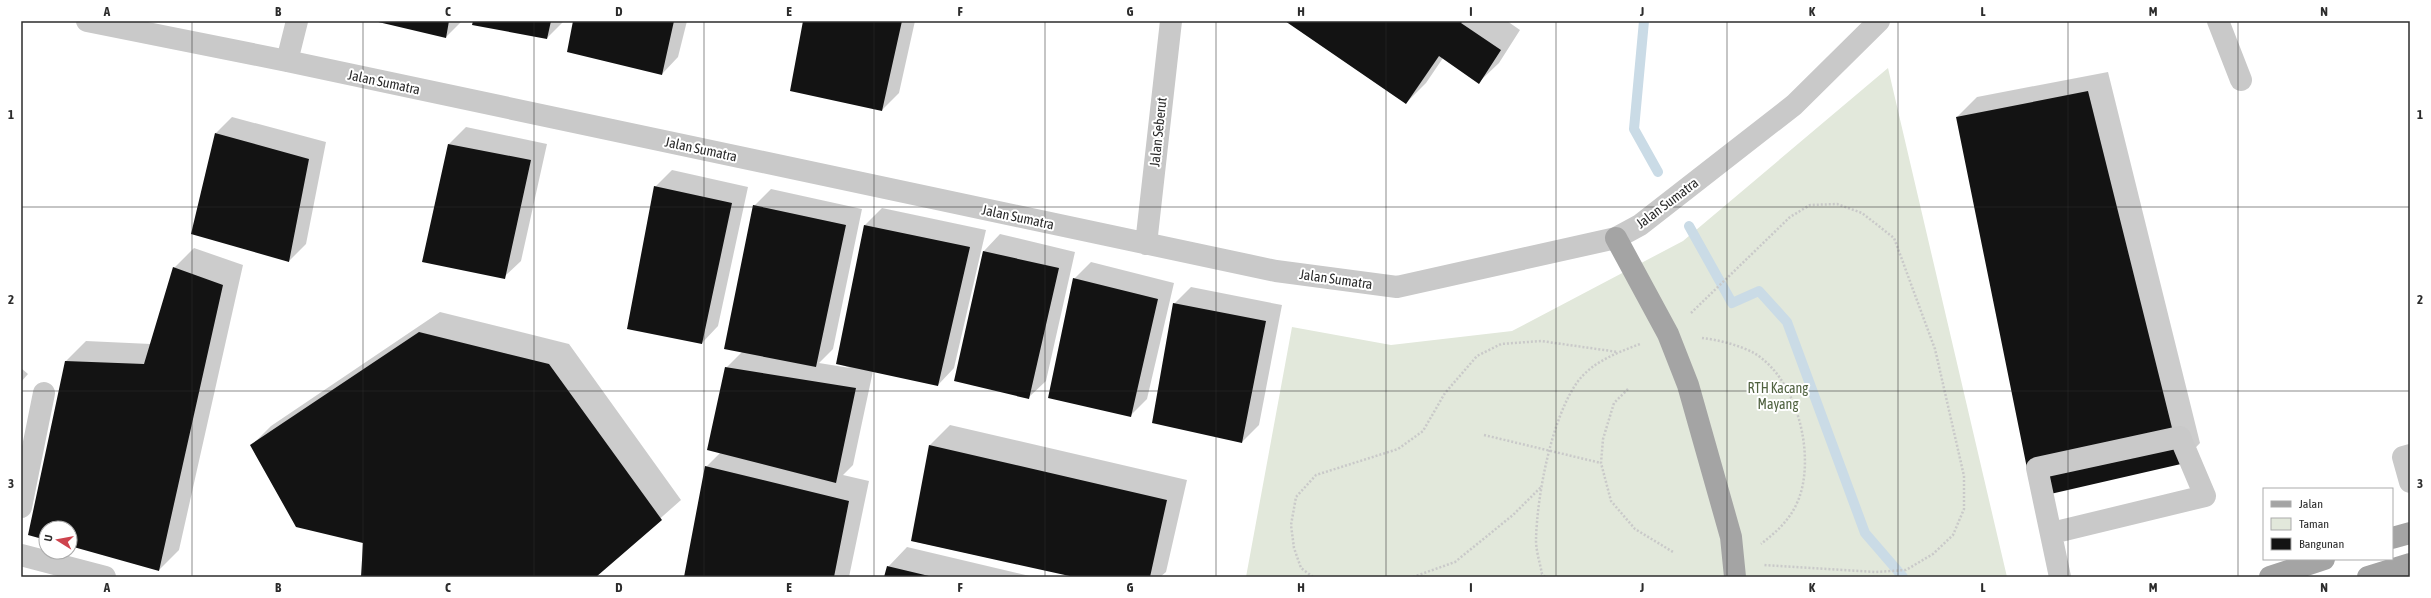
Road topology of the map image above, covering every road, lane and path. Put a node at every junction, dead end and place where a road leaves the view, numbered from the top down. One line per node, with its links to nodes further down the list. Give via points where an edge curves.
1 (87, 21): 6 (street, Jalan Sumatra)
2 (297, 21): 6 (street)
3 (1171, 21): 9 (street, Jalan Seberut)
4 (1879, 21): 8 (street, Jalan Sumatra, via 1794,105 1640,225)
5 (2218, 21): 7 (street)
6 (287, 61): 9 (street, Jalan Sumatra)
7 (2241, 80)
8 (1616, 238): 9 (street, Jalan Sumatra, via 1397,287 1276,271); 11 (main road)
9 (1146, 244)
10 (1704, 300): 29 (path, via 1790,217 1810,205 1837,204 1862,213 1894,238 1935,349 1964,476 1964,509 1953,535 1933,554 1906,570)
11 (1668, 334): 12 (path); 29 (main road, via 1688,385 1731,537); 29 (path, via 1717,340 1754,353 1771,368 1793,398 1804,435 1804,471 1797,503 1781,528)
12 (1618, 352): 16 (path, via 1601,360 1576,384 1557,422); 31 (path, via 1541,341 1501,344 1477,356 1444,393 1423,431 1417,436 1398,449 1316,475 1296,497 1291,525 1294,548 1301,568)
13 (1628, 389): 18 (path, via 1614,403 1602,439)
14 (44, 393): 21 (street)
15 (1484, 435): 16 (path)
16 (1550, 451): 18 (path); 20 (path)
17 (2410, 455): 19 (street, via 2403,457)
18 (1601, 463): 25 (path, via 1612,501 1635,529)
19 (2410, 482)
20 (1542, 486): 32 (path, via 1513,515 1455,562); 33 (path, via 1536,542 1542,574)
21 (21, 507)
22 (2052, 533): 22 (street, via 2204,496 2180,437 2037,468); 34 (street)
23 (2410, 534): 24 (main road)
24 (2393, 538)
25 (1673, 552)
26 (2321, 560): 35 (main road)
27 (32, 564): 30 (street)
28 (2410, 564): 36 (main road)
29 (1735, 570)
30 (105, 577)
31 (1313, 577)
32 (1413, 577)
33 (1545, 577)
34 (2060, 577)
35 (2270, 577)
36 (2368, 577)

